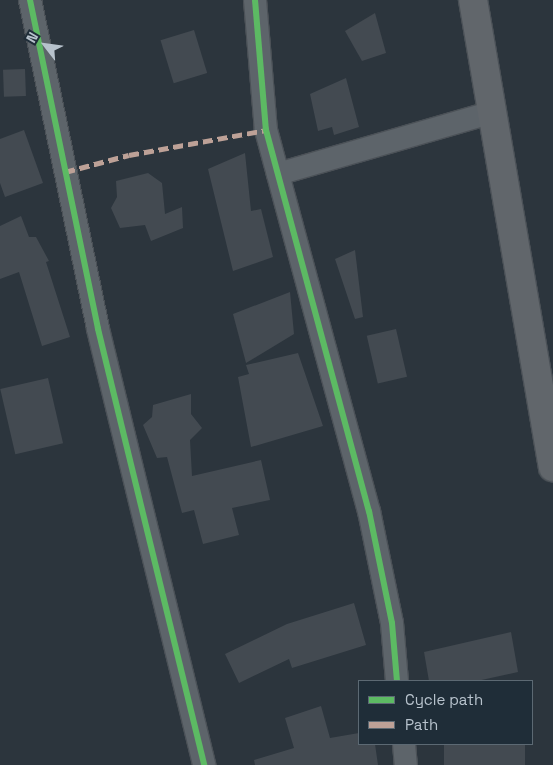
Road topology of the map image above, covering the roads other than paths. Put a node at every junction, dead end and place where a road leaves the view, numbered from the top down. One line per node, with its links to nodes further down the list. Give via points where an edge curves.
1 (30, 0): 9 (street, via 98,329)
2 (255, 0): 5 (street, via 266,130)
3 (473, 0): 4 (highway)
4 (493, 112): 5 (street); 6 (highway)
5 (278, 174): 7 (street, via 369,511 392,622)
6 (553, 467)
7 (397, 680)
8 (404, 745): 10 (street)
9 (204, 765)
10 (406, 765)

